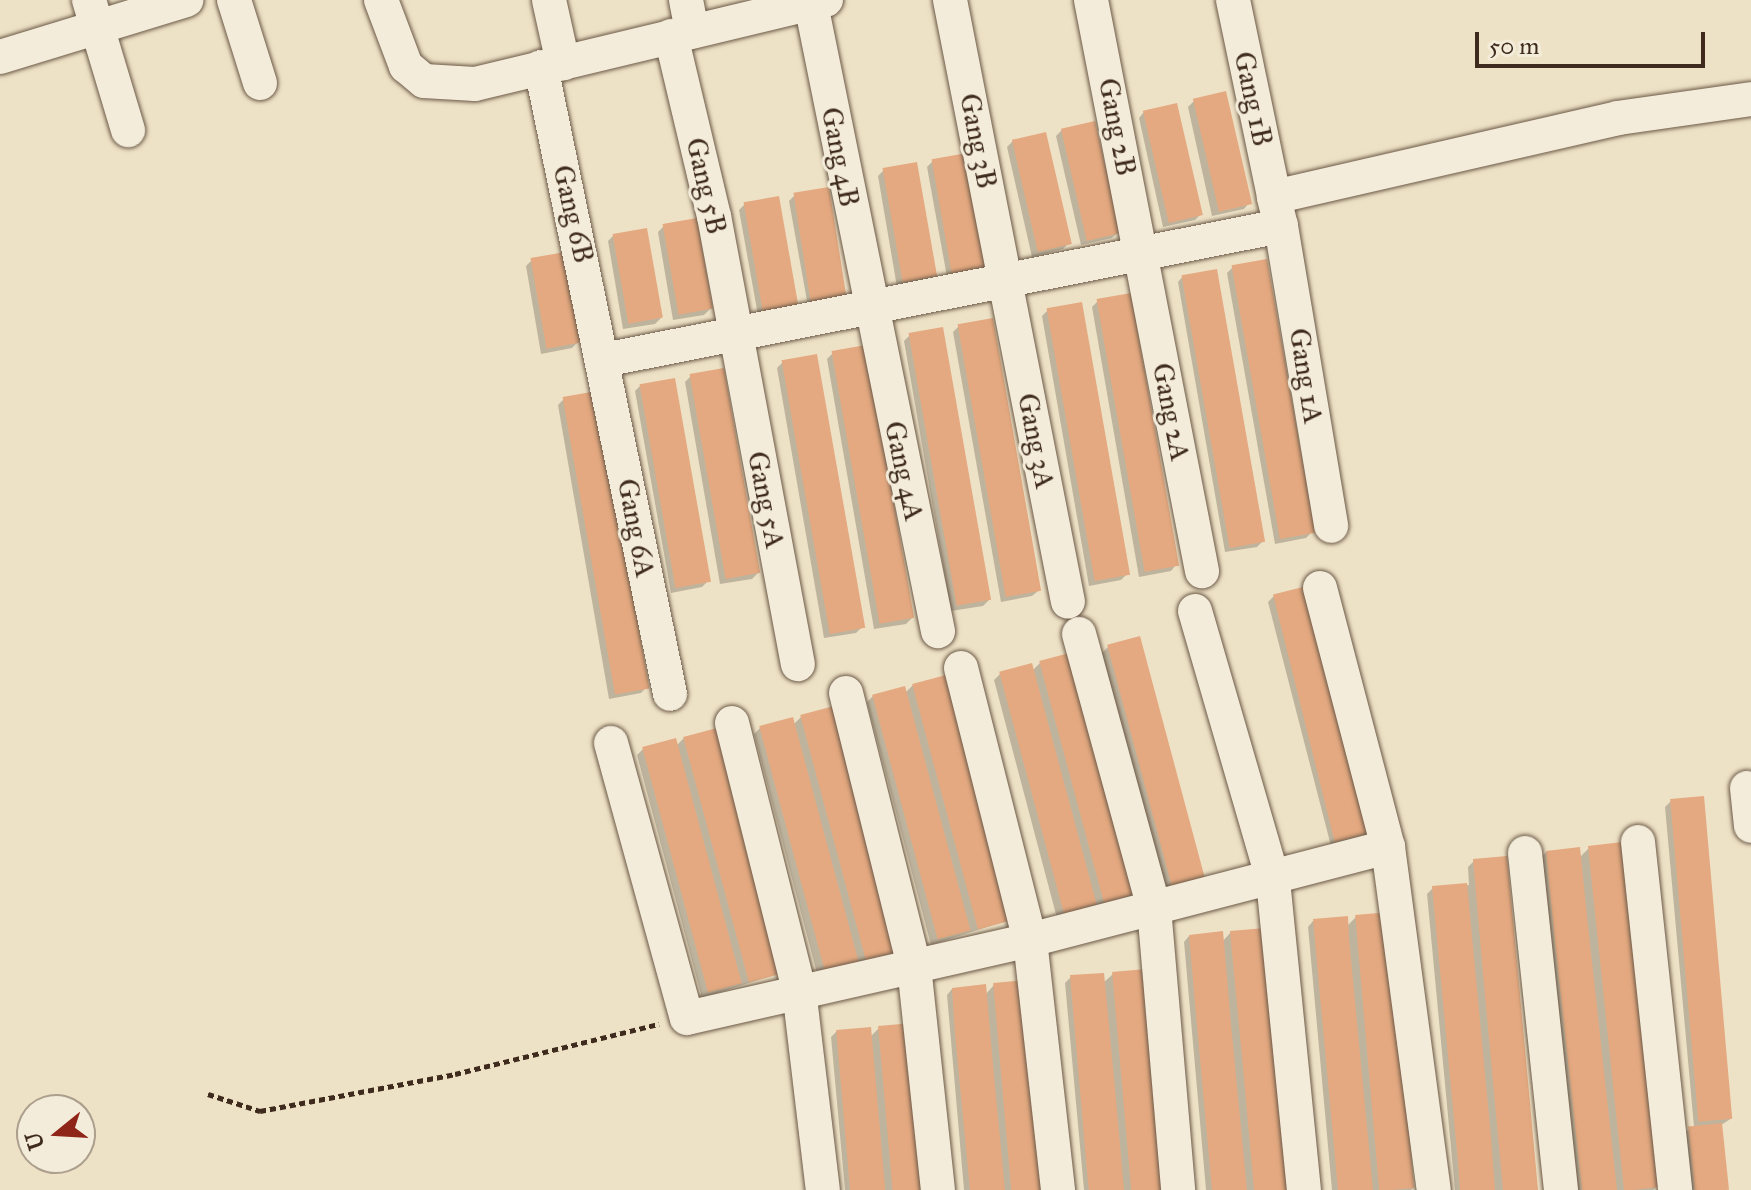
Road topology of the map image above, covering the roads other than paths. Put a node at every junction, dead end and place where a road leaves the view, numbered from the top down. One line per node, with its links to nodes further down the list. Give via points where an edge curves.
1 (186, 0): 9 (street)
2 (234, 0): 13 (street)
3 (381, 0): 12 (street, via 406,66 424,81 475,84)
4 (549, 0): 12 (street, Gang 6B)
5 (950, 0): 18 (street, Gang 3B)
6 (1091, 0): 17 (street, Gang 2B)
7 (1233, 0): 16 (street, Gang 1B)
8 (818, 2): 10 (street); 19 (street, Gang 4B)
9 (93, 14): 11 (street); 15 (street)
10 (683, 22): 12 (street); 20 (street, Gang 5B)
11 (0, 57)
12 (552, 65): 21 (street, Gang 6B)
13 (260, 83)
14 (1751, 99): 16 (street, via 1618,118)
15 (128, 130)
16 (1278, 212): 17 (street); 22 (street, Gang 1A)
17 (1141, 254): 18 (street); 23 (street, Gang 2A)
18 (1006, 281): 19 (street); 25 (street, Gang 3A)
19 (869, 310): 20 (street); 27 (street, Gang 4A)
20 (735, 336): 21 (street); 29 (street, Gang 5A)
21 (604, 360): 32 (street, Gang 6A)
22 (1331, 526)
23 (1202, 571)
24 (1320, 588): 38 (street)
25 (1068, 602)
26 (1195, 611): 40 (street)
27 (938, 631)
28 (1079, 634): 41 (street)
29 (798, 664)
30 (961, 668): 42 (street)
31 (846, 693): 43 (street)
32 (670, 694)
33 (732, 723): 44 (street)
34 (611, 743): 44 (street, via 687,1018)
35 (1747, 788): 36 (street)
36 (1751, 826)
37 (1638, 842): 52 (street)
38 (1388, 847): 40 (street); 50 (street)
39 (1525, 853): 51 (street)
40 (1273, 880): 41 (street); 49 (street)
41 (1154, 908): 42 (street); 48 (street)
42 (1030, 940): 43 (street); 47 (street)
43 (914, 966): 44 (street); 46 (street)
44 (799, 990): 45 (street)
45 (823, 1190)
46 (938, 1190)
47 (1058, 1190)
48 (1178, 1190)
49 (1304, 1190)
50 (1434, 1190)
51 (1561, 1190)
52 (1675, 1190)

